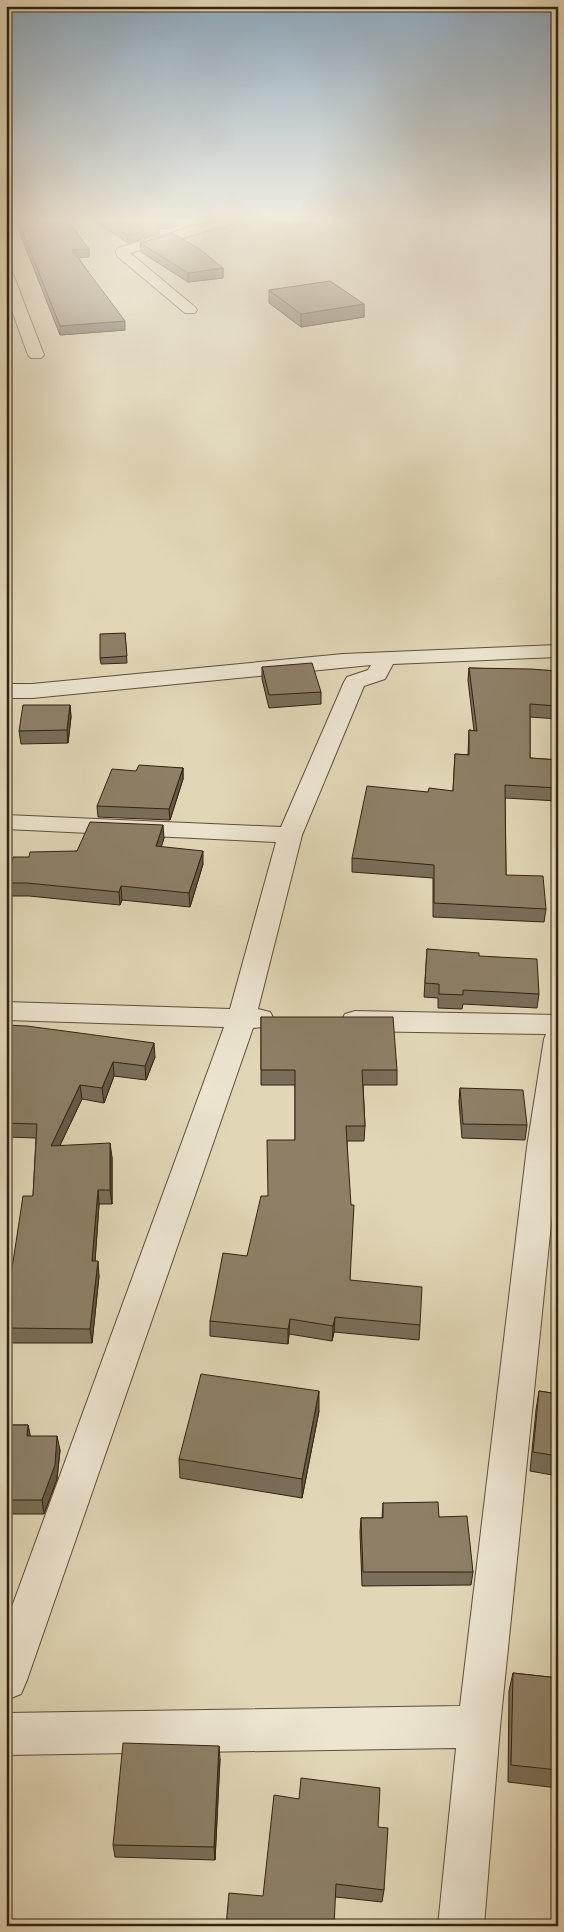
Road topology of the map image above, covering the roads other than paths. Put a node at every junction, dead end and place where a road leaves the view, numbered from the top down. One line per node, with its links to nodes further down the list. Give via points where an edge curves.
1 (19, 308): 2 (street)
2 (36, 355)
3 (558, 650): 4 (street)
4 (385, 658): 5 (street); 7 (street, via 377,674 355,682)
5 (6, 691)
6 (6, 822): 7 (street)
7 (290, 835): 9 (street)
8 (6, 1011): 9 (street)
9 (242, 1018): 10 (street); 14 (street)
10 (282, 1019)
11 (331, 1020): 12 (street)
12 (558, 1026)
13 (558, 1039): 15 (street, via 543,1147)
14 (6, 1680)
15 (479, 1727): 16 (street); 17 (street)
16 (6, 1734)
17 (461, 1926)

